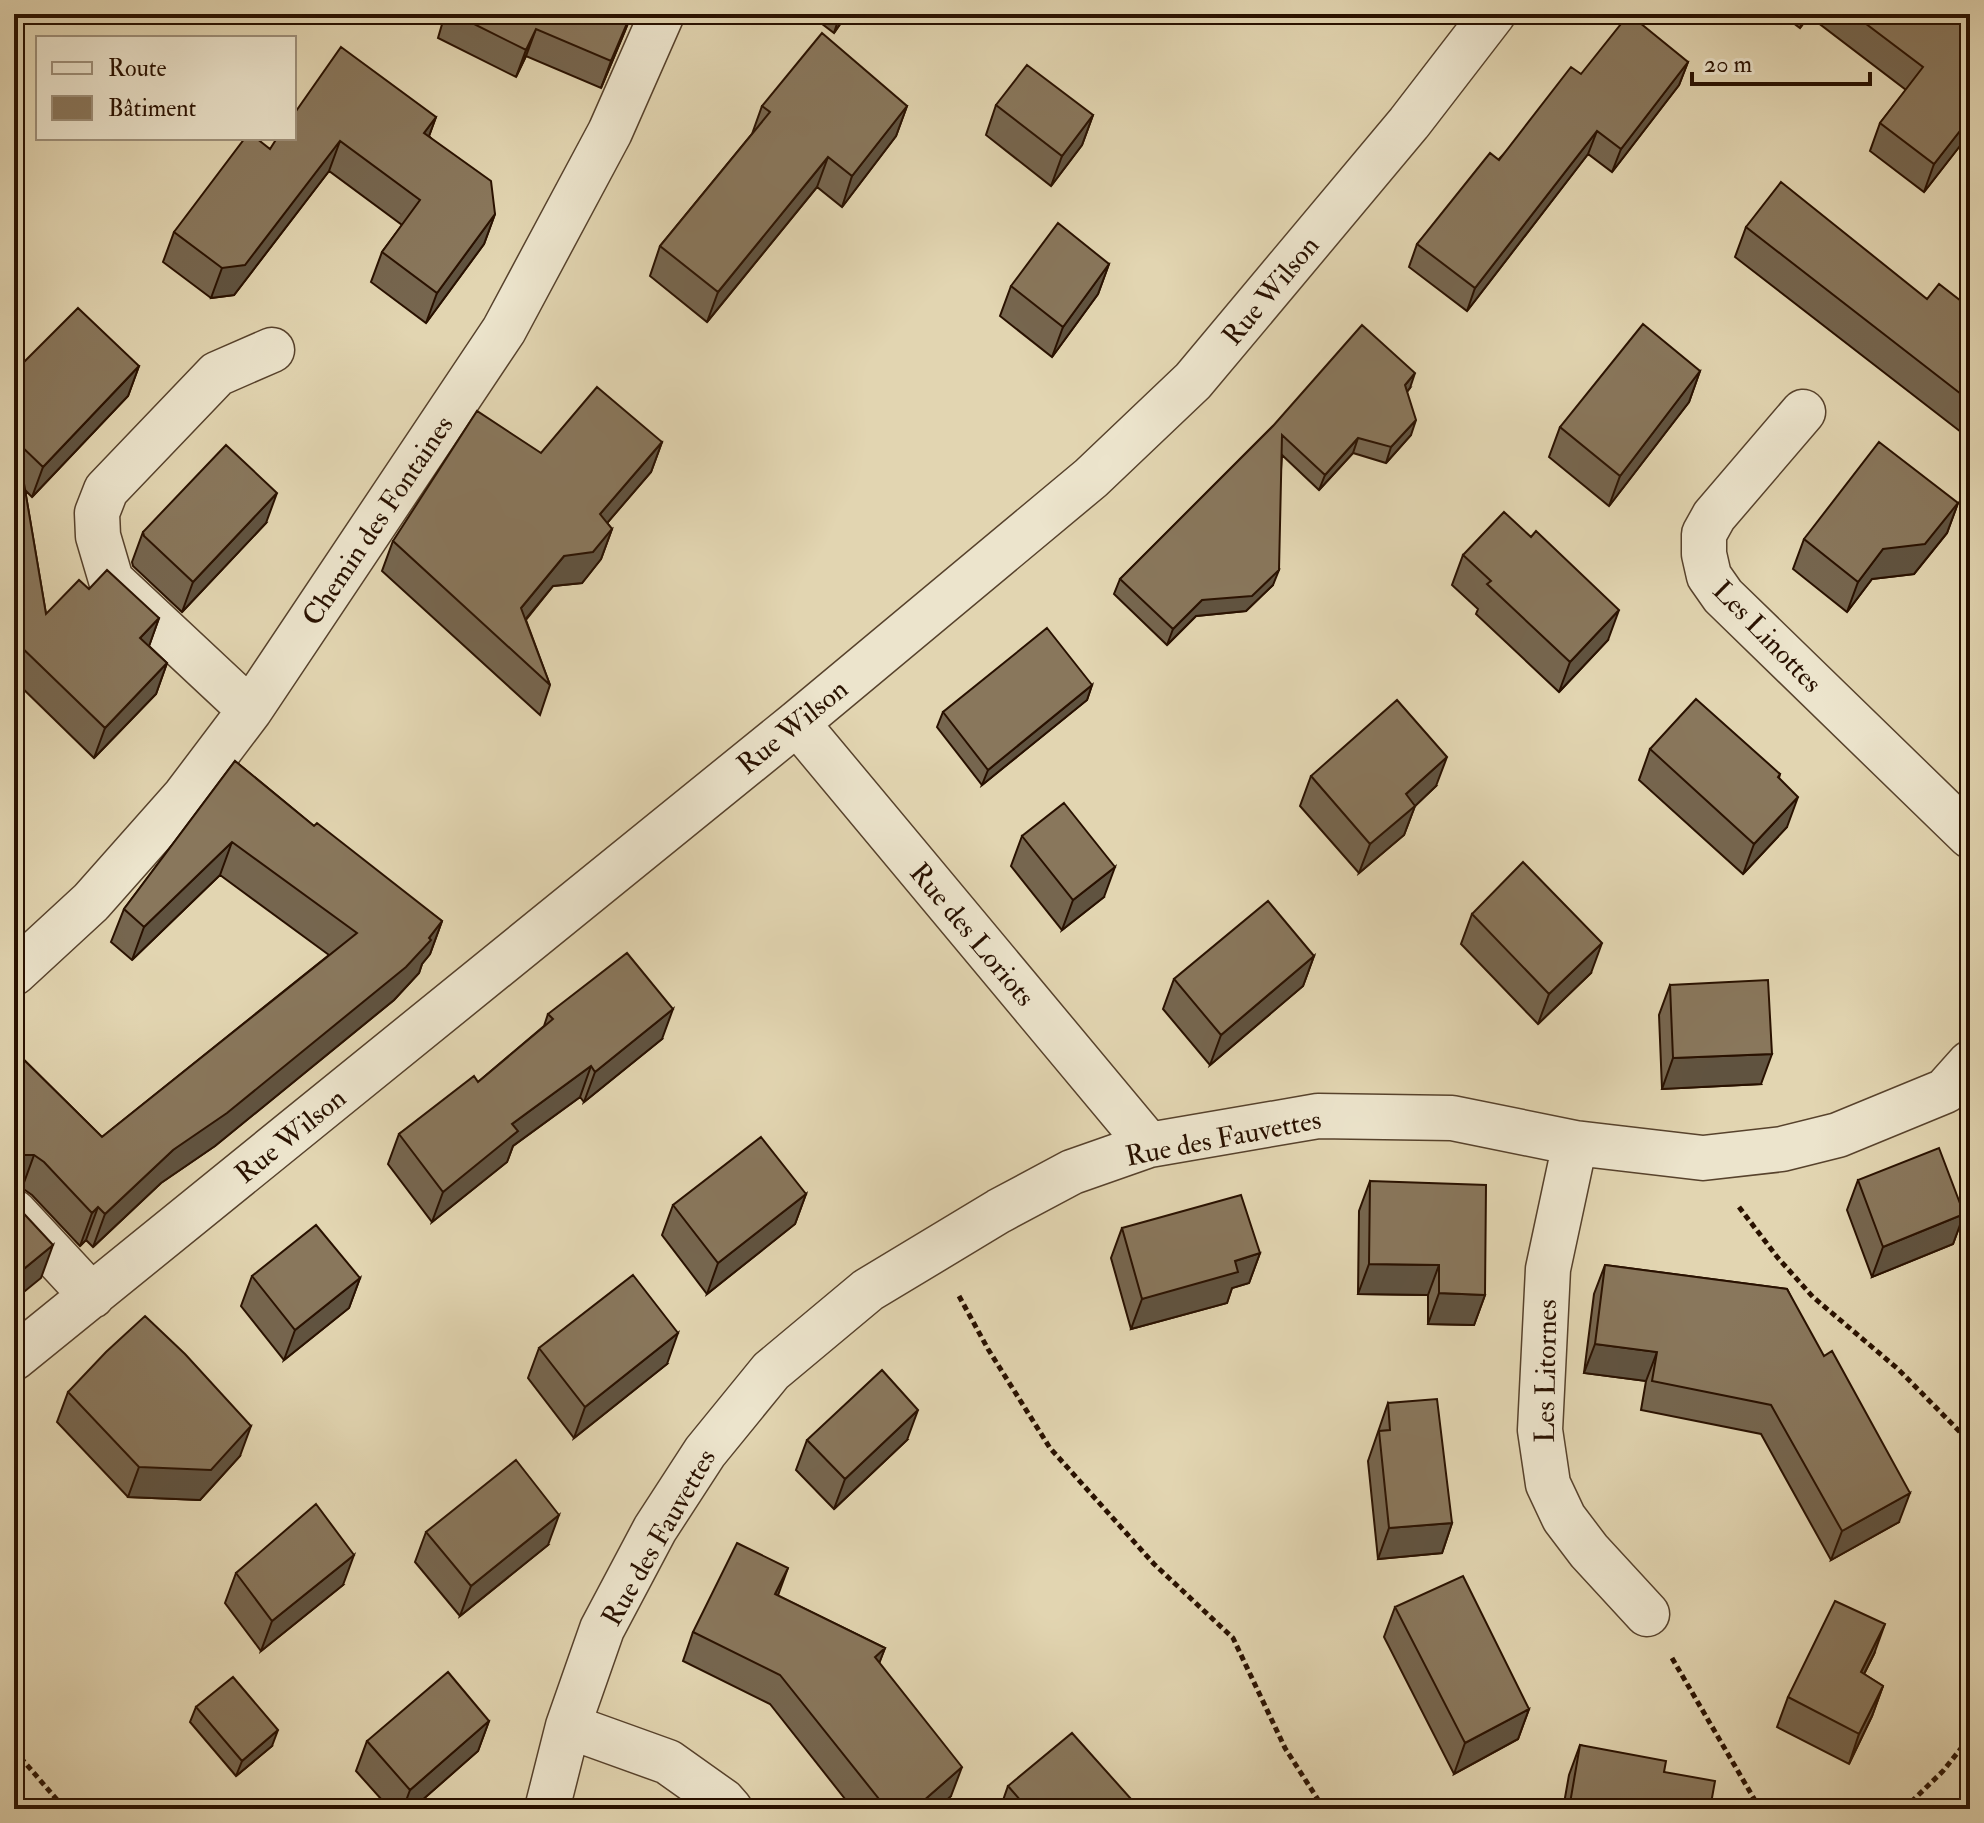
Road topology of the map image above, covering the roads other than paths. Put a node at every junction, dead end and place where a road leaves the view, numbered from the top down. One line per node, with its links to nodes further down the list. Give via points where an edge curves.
1 (662, 14): 5 (street, Chemin des Fontaines, via 610,132 504,330)
2 (1493, 14): 6 (street, Rue Wilson, via 1193,381 1091,478)
3 (272, 350): 5 (street, via 217,374 106,490 97,513 100,547 111,580)
4 (1803, 412): 7 (street, Les Linottes, via 1714,516 1704,534 1709,576 1723,596)
5 (250, 710): 8 (street, Chemin des Fontaines, via 185,796 91,902)
6 (797, 723): 11 (street, Rue des Loriots); 13 (street, Rue Wilson)
7 (1970, 836)
8 (14, 973)
9 (1962, 1088): 10 (street, Rue des Fauvettes, via 1838,1135 1782,1149 1703,1158)
10 (1575, 1143): 11 (street, Rue des Fauvettes, via 1452,1118 1318,1116); 15 (street, Les Litornes, via 1548,1269 1541,1369 1548,1484 1564,1518 1589,1551)
11 (1149, 1145): 16 (street, Rue des Fauvettes, via 1072,1172 933,1249 868,1290 771,1371 705,1452 655,1529 602,1629)
12 (14, 1212): 13 (street)
13 (92, 1296): 14 (street, Rue Wilson)
14 (14, 1358)
15 (1647, 1614)
16 (568, 1726): 17 (street, Rue des Fauvettes); 18 (street, via 668,1762)
17 (547, 1809)
18 (730, 1809)

